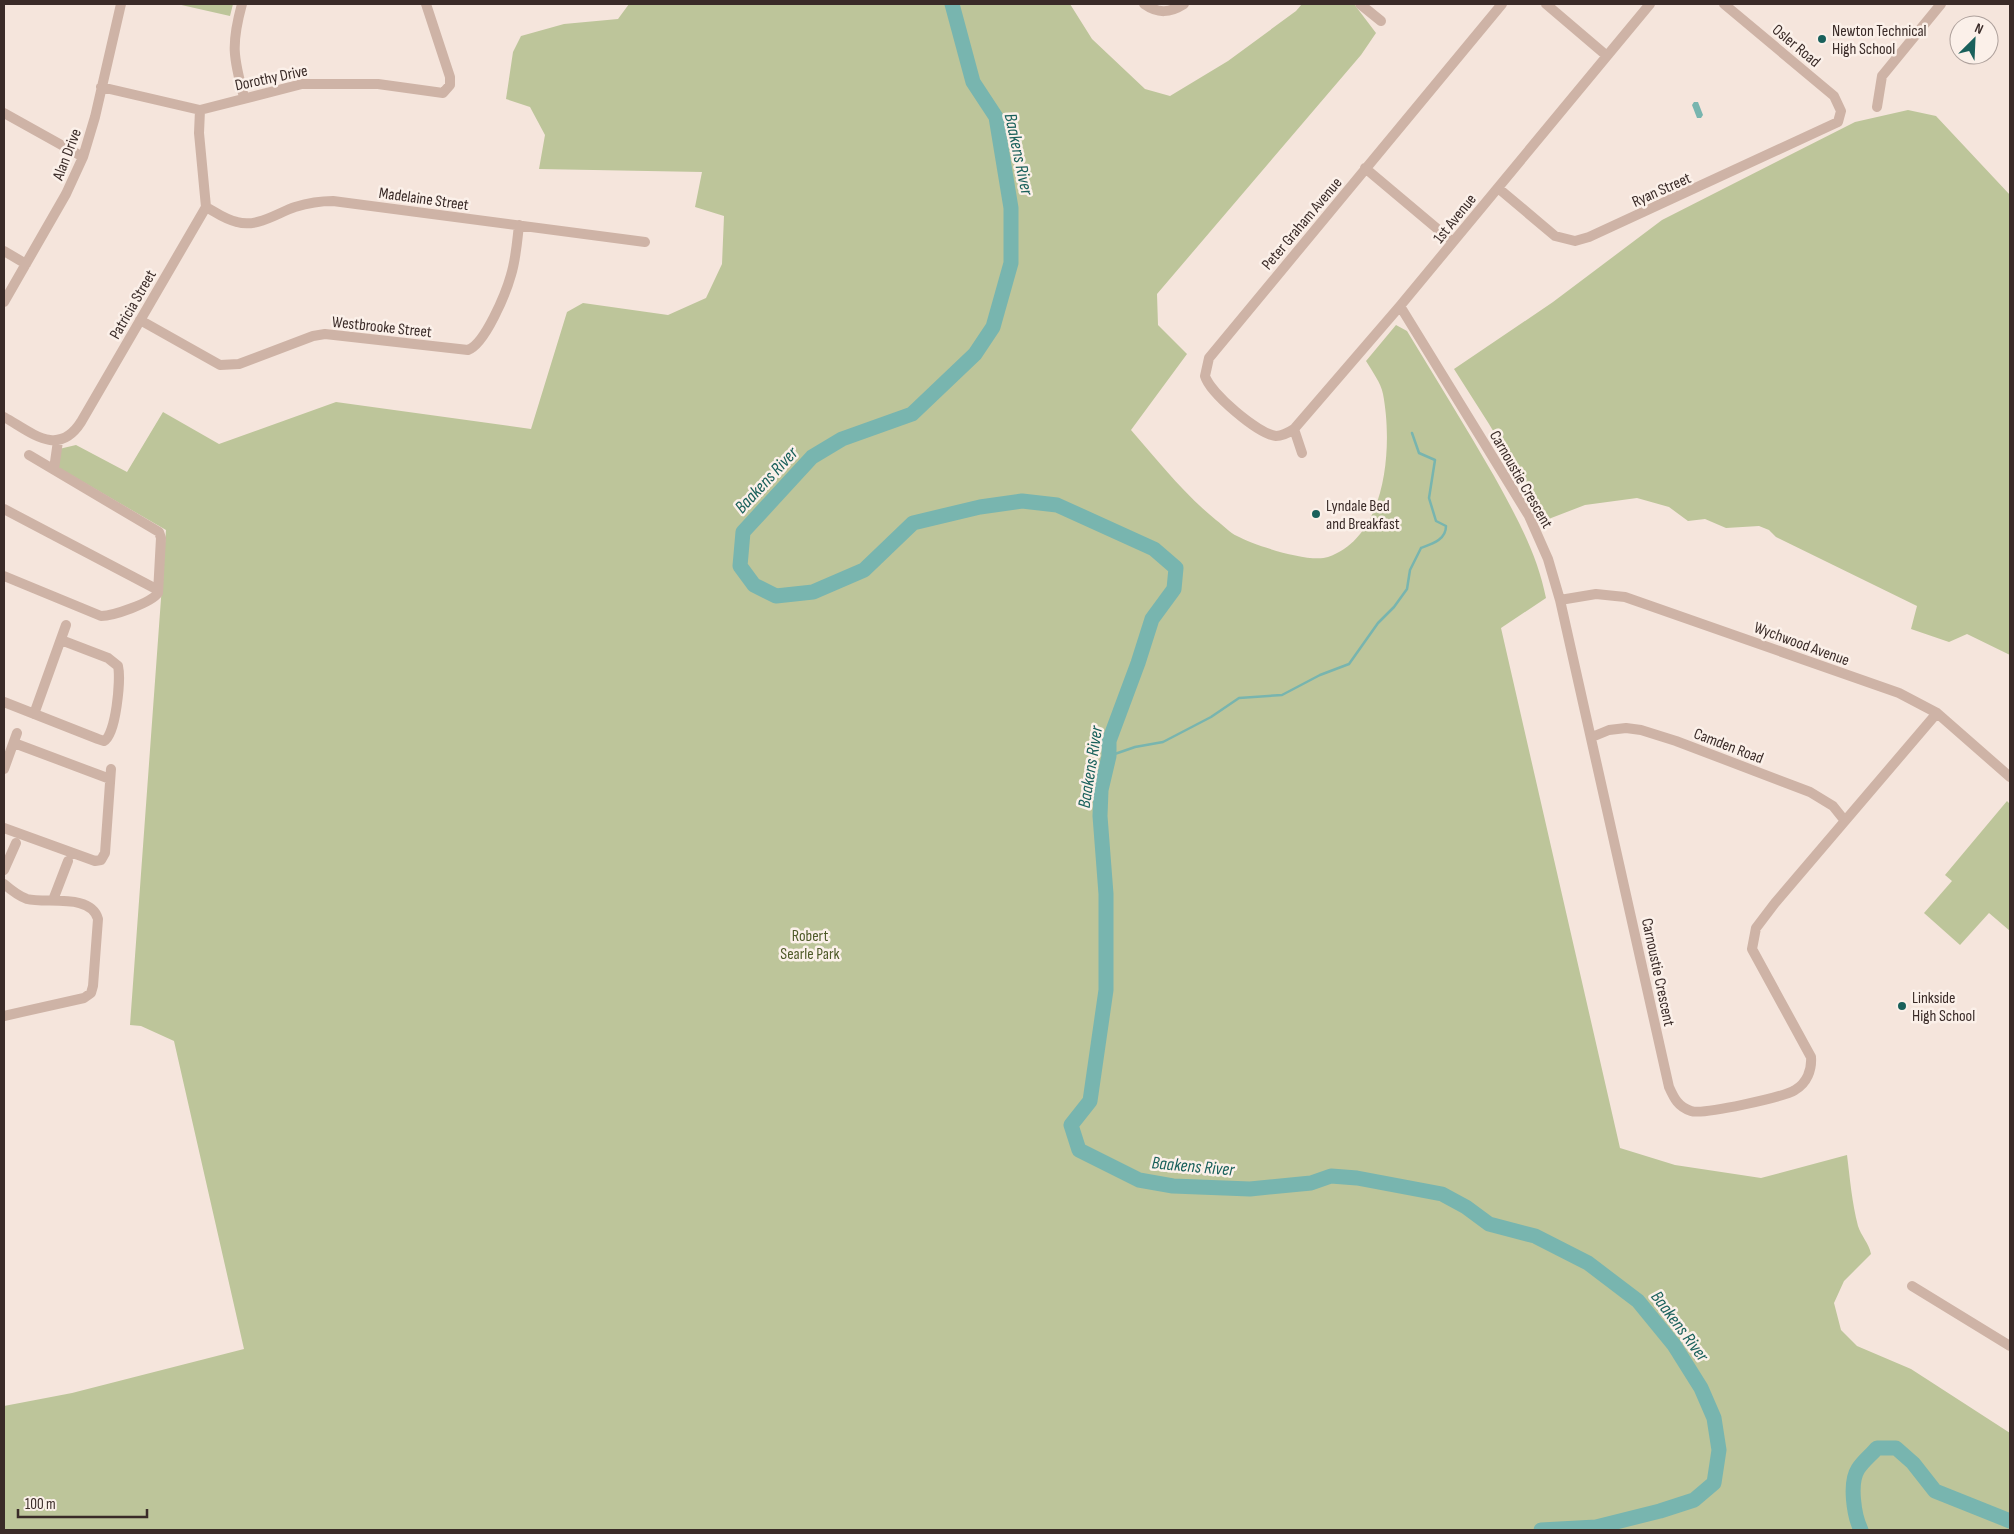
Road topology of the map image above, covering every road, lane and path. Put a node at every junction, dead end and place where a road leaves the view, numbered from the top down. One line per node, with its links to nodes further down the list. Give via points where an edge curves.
1 (121, 4): 14 (street, Alan Drive)
2 (242, 4): 15 (street, via 234,33 233,54)
3 (426, 4): 15 (street, Dorothy Drive, via 450,76 448,89 440,92 378,84 318,82)
4 (1184, 4): 11 (street, via 1168,12)
5 (1360, 4): 12 (street)
6 (1502, 4): 21 (street, Peter Graham Avenue)
7 (1546, 4): 13 (street)
8 (1650, 4): 13 (street, 1st Avenue)
9 (1724, 4): 19 (street, Osler Road, via 1834,96)
10 (1941, 4): 16 (street, via 1882,76)
11 (1145, 5)
12 (1381, 21)
13 (1607, 56): 22 (street, 1st Avenue)
14 (102, 87): 17 (street, Dorothy Drive); 20 (street, Alan Drive)
15 (244, 97): 17 (street, Dorothy Drive)
16 (1877, 107)
17 (200, 110): 23 (street)
18 (4, 113): 20 (street)
19 (1841, 115): 22 (street, Ryan Street, via 1834,126 1575,241 1552,234)
20 (83, 157): 28 (street, Alan Drive)
21 (1365, 168): 26 (street); 33 (street, Peter Graham Avenue, via 1212,353 1206,366 1205,376 1213,392 1261,430 1280,436)
22 (1498, 188): 26 (street, 1st Avenue)
23 (206, 206): 24 (street, Madelaine Street, via 227,219 245,224 316,202 334,201); 31 (street, Patricia Street)
24 (519, 225): 25 (street, Madelaine Street); 31 (street, Westbrooke Street, via 511,277 482,338 468,350 325,334 239,364 220,365)
25 (645, 242)
26 (1453, 242): 30 (street, 1st Avenue)
27 (4, 251): 28 (street)
28 (26, 264): 29 (street, Alan Drive)
29 (4, 302)
30 (1400, 306): 33 (street, 1st Avenue); 41 (street, Carnoustie Crescent, via 1529,516 1548,560)
31 (140, 320): 34 (street, Patricia Street, via 76,429)
32 (4, 417): 34 (street, via 40,438)
33 (1294, 429): 35 (street)
34 (58, 440): 37 (street)
35 (1302, 454)
36 (29, 455): 37 (street)
37 (54, 470): 40 (street, via 160,532)
38 (4, 509): 40 (street)
39 (4, 576): 40 (street, via 101,616 112,615 153,598)
40 (158, 590)
41 (1560, 600): 45 (street, Wychwood Avenue, via 1596,594 1626,596 1899,693); 47 (street, Carnoustie Crescent)
42 (66, 625): 43 (street)
43 (61, 640): 46 (street); 46 (street, via 108,658 118,666 112,733 101,740)
44 (4, 702): 46 (street)
45 (1937, 713): 49 (street, Wychwood Avenue); 50 (street, Carnoustie Crescent)
46 (34, 714)
47 (1592, 737): 50 (street, Camden Road, via 1626,728 1659,735 1810,792 1833,806); 50 (street, Carnoustie Crescent, via 1669,1087 1678,1104 1690,1111 1710,1111 1790,1092 1801,1086 1806,1078 1812,1062 1807,1047 1754,954 1752,939 1759,923)
48 (4, 769): 51 (street, via 16,738 111,774 105,853 101,860 95,861)
49 (2010, 777)
50 (1844, 821)
51 (4, 828)
52 (16, 843): 54 (street)
53 (68, 860): 56 (street)
54 (4, 870)
55 (4, 884): 56 (street, via 25,898)
56 (53, 900): 57 (street, via 66,900 88,907 97,916 93,989 84,998)
57 (5, 1011)
58 (1912, 1286): 59 (street)
59 (2010, 1344)

